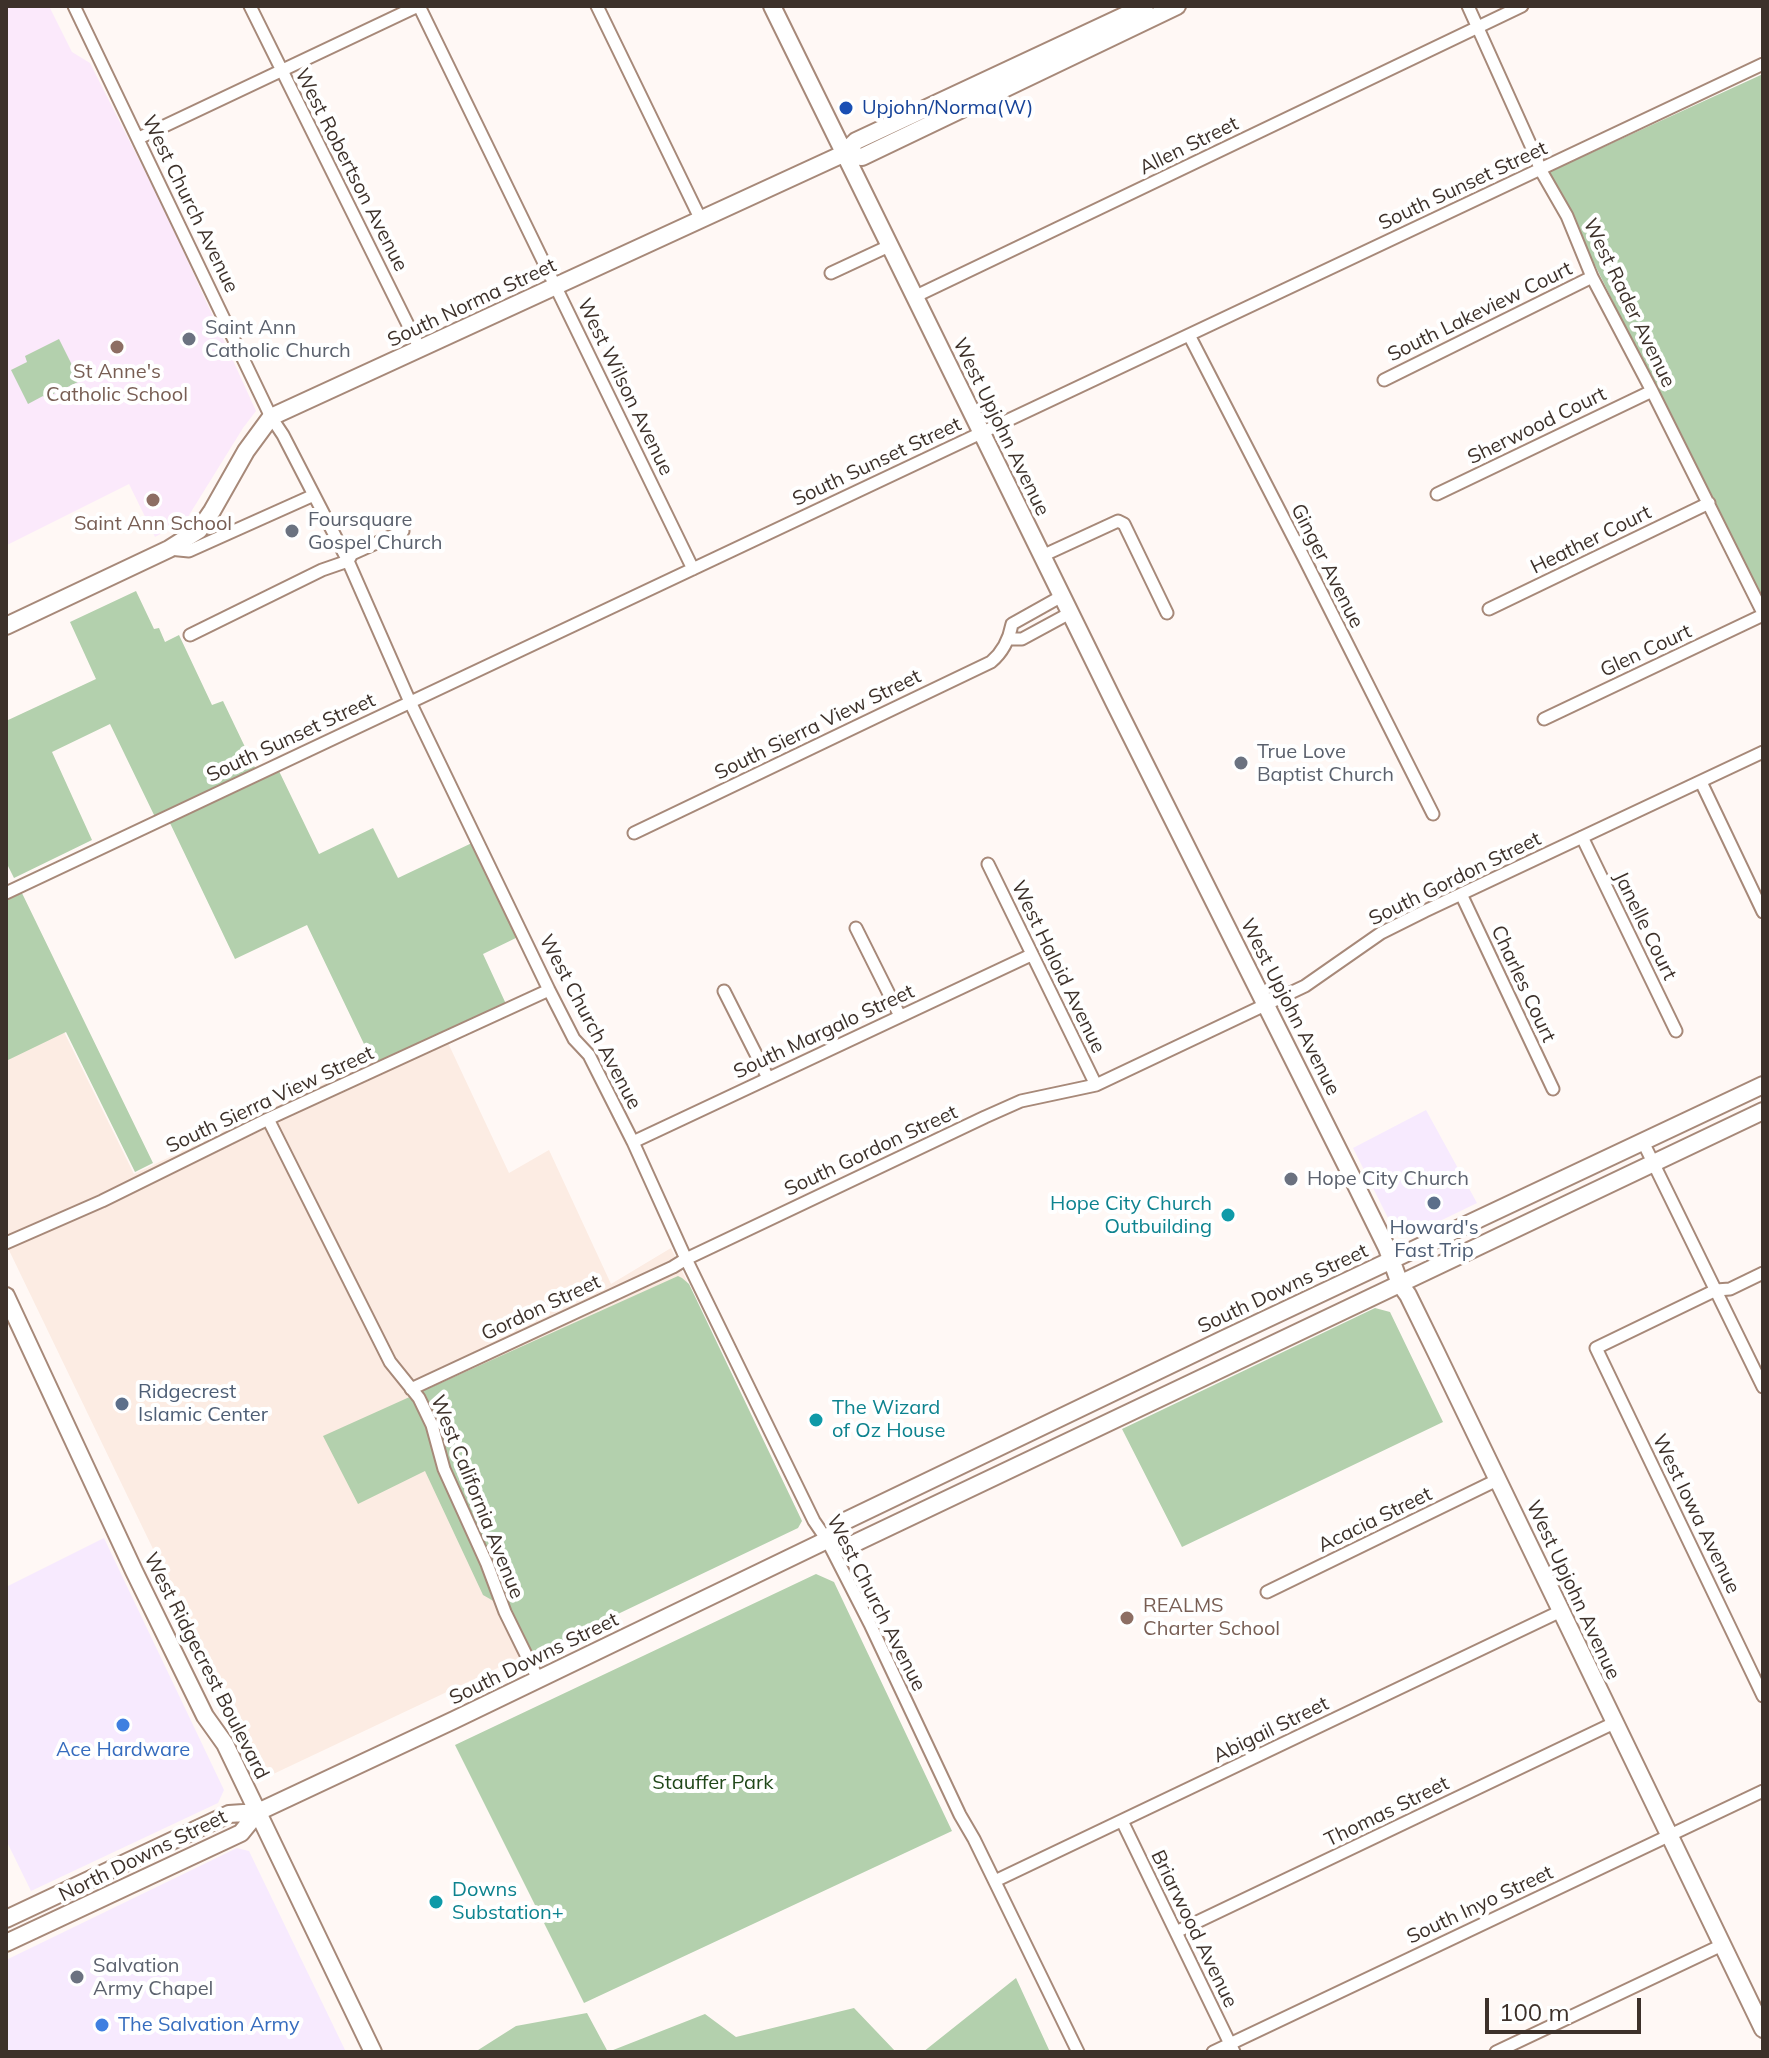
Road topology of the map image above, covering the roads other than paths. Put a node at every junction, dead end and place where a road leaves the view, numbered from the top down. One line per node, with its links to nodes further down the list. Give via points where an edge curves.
1 (74, 6): 13 (street, West Church Avenue)
2 (250, 6): 12 (street, West Robertson Avenue)
3 (418, 6): 12 (street); 20 (street, West Wilson Avenue)
4 (597, 6): 16 (street)
5 (772, 6): 14 (main road, West Upjohn Avenue)
6 (1145, 6): 14 (main road, South Norma Street, via 856,141)
7 (1177, 6): 14 (main road, South Norma Street, via 862,157)
8 (1468, 6): 10 (street, West Rader Avenue)
9 (1522, 6): 10 (street, Allen Street)
10 (1478, 27): 15 (street, West Rader Avenue); 21 (street, Allen Street)
11 (1763, 64): 15 (street, South Sunset Street)
12 (281, 71): 13 (street); 23 (street, West Robertson Avenue)
13 (139, 138): 26 (street, West Church Avenue)
14 (843, 154): 16 (main road, South Norma Street); 17 (main road, West Upjohn Avenue)
15 (1540, 169): 19 (street, West Rader Avenue); 22 (street, South Sunset Street)
16 (701, 220): 20 (main road, South Norma Street)
17 (889, 246): 18 (street); 21 (main road, West Upjohn Avenue)
18 (831, 273)
19 (1592, 277): 24 (street, South Lakeview Court); 25 (street, West Rader Avenue)
20 (555, 287): 23 (main road, South Norma Street); 35 (street, West Wilson Avenue)
21 (914, 297): 27 (main road, West Upjohn Avenue)
22 (1189, 335): 27 (street, South Sunset Street); 48 (street, Ginger Avenue)
23 (420, 349): 26 (main road, South Norma Street)
24 (1384, 380)
25 (1652, 391): 28 (street, Sherwood Court); 30 (street, West Rader Avenue)
26 (271, 417): 29 (street, West Church Avenue); 32 (main road, South Norma Street, via 199,530)
27 (981, 433): 33 (main road, West Upjohn Avenue); 35 (street, South Sunset Street)
28 (1437, 494)
29 (314, 495): 32 (street, South Norma Street, via 189,551); 34 (street, West Church Avenue)
30 (1709, 503): 37 (street, Heather Court); 40 (street, West Rader Avenue)
31 (403, 531): 34 (street, via 352,554)
32 (169, 549): 41 (main road, South Norma Street)
33 (1042, 556): 36 (main road, West Upjohn Avenue); 39 (street, via 1118,521)
34 (348, 561): 42 (street); 44 (street, West Church Avenue)
35 (693, 569): 44 (street, South Sunset Street)
36 (1062, 596): 38 (main road, West Upjohn Avenue); 43 (street, South Sierra View Street, via 1012,624)
37 (1489, 609)
38 (1070, 613): 43 (street, South Sierra View Street, via 1022,639); 59 (main road, West Upjohn Avenue)
39 (1167, 613)
40 (1763, 614): 45 (street, Glen Court)
41 (6, 626)
42 (190, 635)
43 (1009, 639): 49 (street, South Sierra View Street, via 991,662)
44 (410, 702): 52 (street, South Sunset Street); 57 (street, West Church Avenue)
45 (1544, 719)
46 (1763, 752): 47 (street, South Gordon Street)
47 (1701, 782): 50 (street, South Gordon Street); 54 (street)
48 (1433, 814)
49 (634, 833)
50 (1582, 837): 53 (street, South Gordon Street); 61 (street, Janelle Court)
51 (988, 864): 56 (street, West Haloid Avenue)
52 (6, 893)
53 (1461, 894): 59 (street, South Gordon Street, via 1381,933 1305,986); 65 (street, Charles Court)
54 (1763, 912)
55 (856, 928): 60 (street)
56 (1031, 955): 60 (street, South Margalo Street); 63 (street, West Haloid Avenue)
57 (549, 990): 67 (street, South Sierra View Street); 68 (street, West Church Avenue)
58 (724, 991): 62 (street)
59 (1267, 1004): 63 (street, South Gordon Street); 73 (main road, West Upjohn Avenue)
60 (900, 1016): 62 (street, South Margalo Street)
61 (1676, 1031)
62 (768, 1078): 68 (street, South Margalo Street)
63 (1096, 1085): 72 (street, South Gordon Street, via 1021,1101)
64 (1763, 1085): 69 (main road, South Downs Street)
65 (1553, 1089)
66 (1763, 1111): 70 (main road, South Downs Street)
67 (268, 1119): 71 (street, South Sierra View Street); 79 (street, West California Avenue, via 390,1362)
68 (633, 1142): 72 (street, West Church Avenue)
69 (1643, 1142): 70 (street); 73 (main road, South Downs Street)
70 (1653, 1163): 75 (main road, South Downs Street); 76 (street)
71 (6, 1243)
72 (686, 1259): 79 (street, Gordon Street); 81 (street, West Church Avenue)
73 (1391, 1260): 75 (main road, West Upjohn Avenue); 81 (main road, South Downs Street, via 841,1523)
74 (1763, 1273): 76 (street)
75 (1400, 1284): 80 (main road, West Upjohn Avenue); 81 (main road, South Downs Street, via 851,1545)
76 (1716, 1290): 78 (street); 85 (street, West Iowa Avenue, via 1596,1348)
77 (6, 1296): 88 (main road, West Ridgecrest Boulevard, via 205,1716)
78 (1763, 1387)
79 (411, 1389): 84 (street, West California Avenue, via 432,1425 444,1469)
80 (1499, 1479): 82 (street, Acacia Street); 83 (main road, West Upjohn Avenue)
81 (827, 1540): 84 (main road, South Downs Street); 91 (street, West Church Avenue)
82 (1267, 1592)
83 (1561, 1611): 86 (main road, West Upjohn Avenue); 89 (street, Abigail Street)
84 (538, 1679): 88 (main road, South Downs Street)
85 (1763, 1696)
86 (1614, 1723): 90 (main road, West Upjohn Avenue); 93 (street, Thomas Street)
87 (1763, 1791): 90 (street, South Inyo Street)
88 (258, 1812): 92 (main road, North Downs Street, via 229,1814); 94 (main road, North Downs Street, via 241,1833); 98 (main road, West Ridgecrest Boulevard)
89 (1122, 1821): 91 (street, Abigail Street); 93 (street, Briarwood Avenue)
90 (1670, 1835): 95 (main road, West Upjohn Avenue); 97 (street, South Inyo Street)
91 (995, 1881): 99 (street, West Church Avenue)
92 (6, 1919)
93 (1176, 1932): 97 (street, Briarwood Avenue)
94 (6, 1943)
95 (1722, 1945): 96 (main road, West Upjohn Avenue); 101 (street)
96 (1763, 2029)
97 (1232, 2048): 100 (street, South Inyo Street)
98 (373, 2052)
99 (1078, 2052)
100 (1213, 2052)
101 (1496, 2052)

